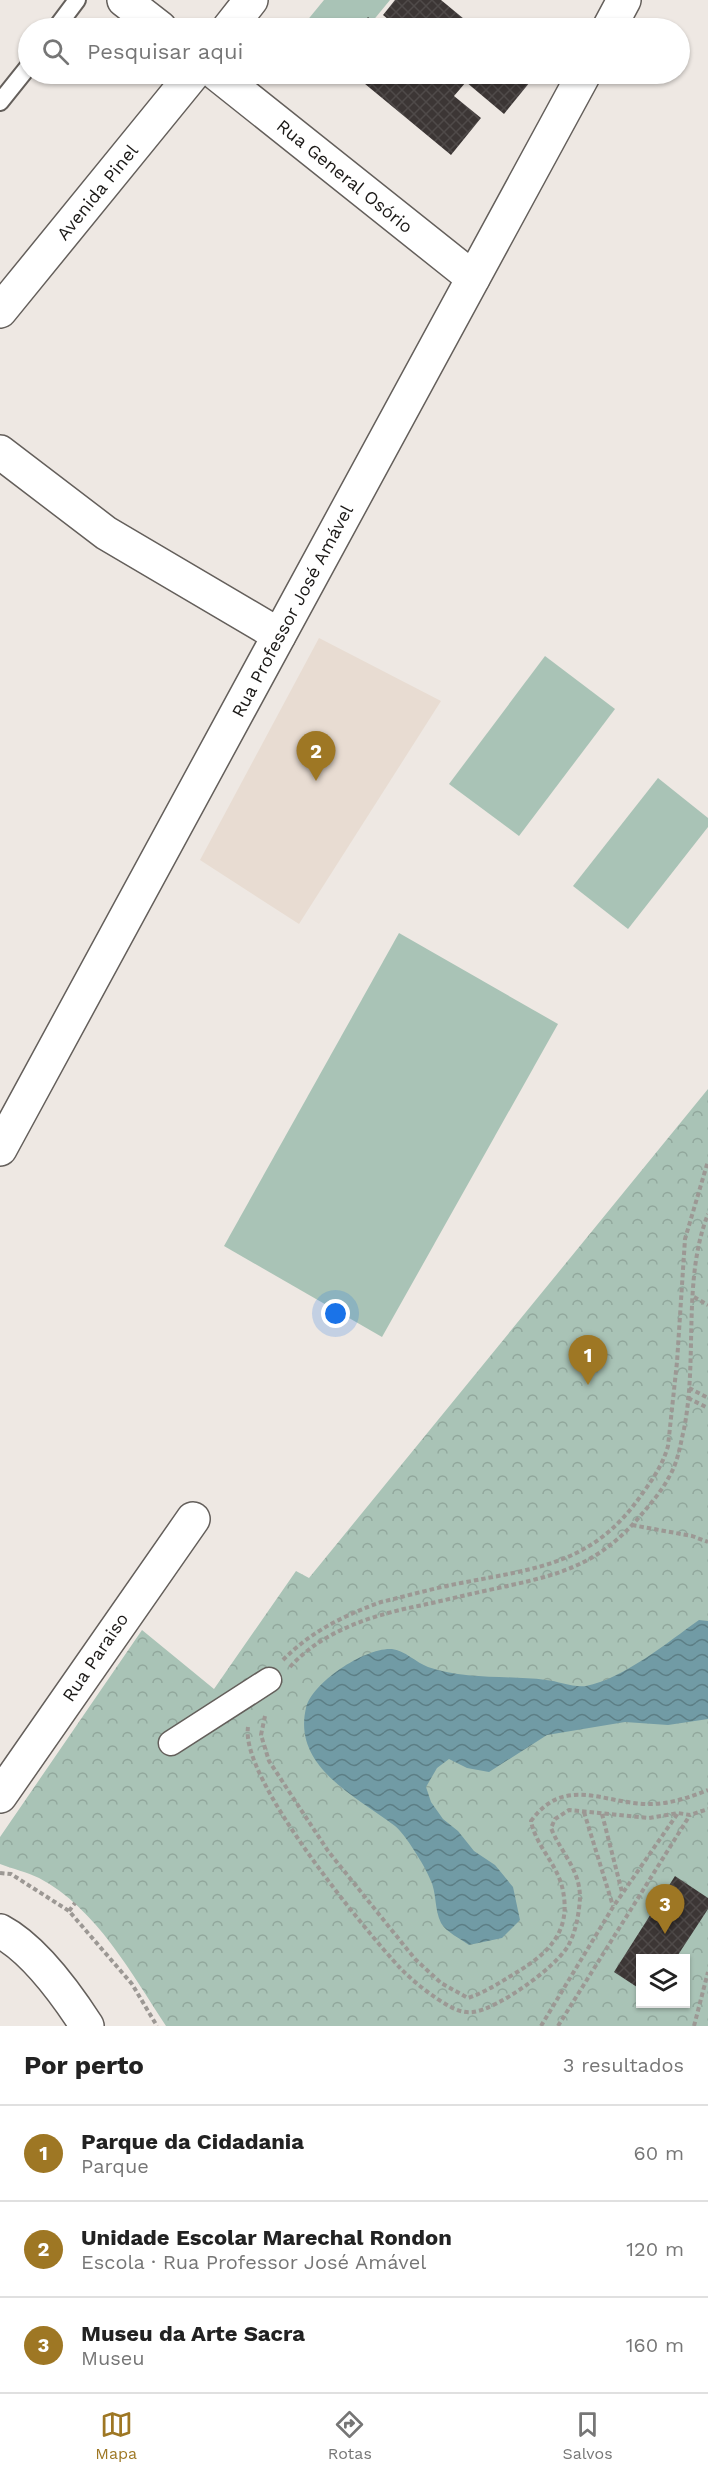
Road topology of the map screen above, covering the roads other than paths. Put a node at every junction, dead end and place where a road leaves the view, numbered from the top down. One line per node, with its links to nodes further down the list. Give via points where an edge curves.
1 (77, 0): 5 (lane)
2 (124, 0): 6 (street)
3 (251, 0): 7 (street)
4 (624, 0): 8 (street)
5 (64, 18)
6 (147, 18)
7 (237, 18)
8 (614, 18)
9 (18, 80): 13 (lane)
10 (185, 84): 15 (street, Avenida Pinel)
11 (230, 84): 14 (street, Rua General Osório)
12 (579, 84): 14 (street, Rua Professor José Amável)
13 (0, 102)
14 (473, 278): 17 (street, Rua Professor José Amável)
15 (0, 311)
16 (0, 452): 17 (street, via 106,533)
17 (279, 635): 18 (street, Rua Professor José Amável)
18 (0, 1149)
19 (192, 1519): 22 (street, Rua Paraiso)
20 (278, 1676): 21 (street, via 177,1748)
21 (261, 1707)
22 (0, 1796)
23 (0, 1931): 24 (street, via 41,1966 71,2000)
24 (87, 2026)

